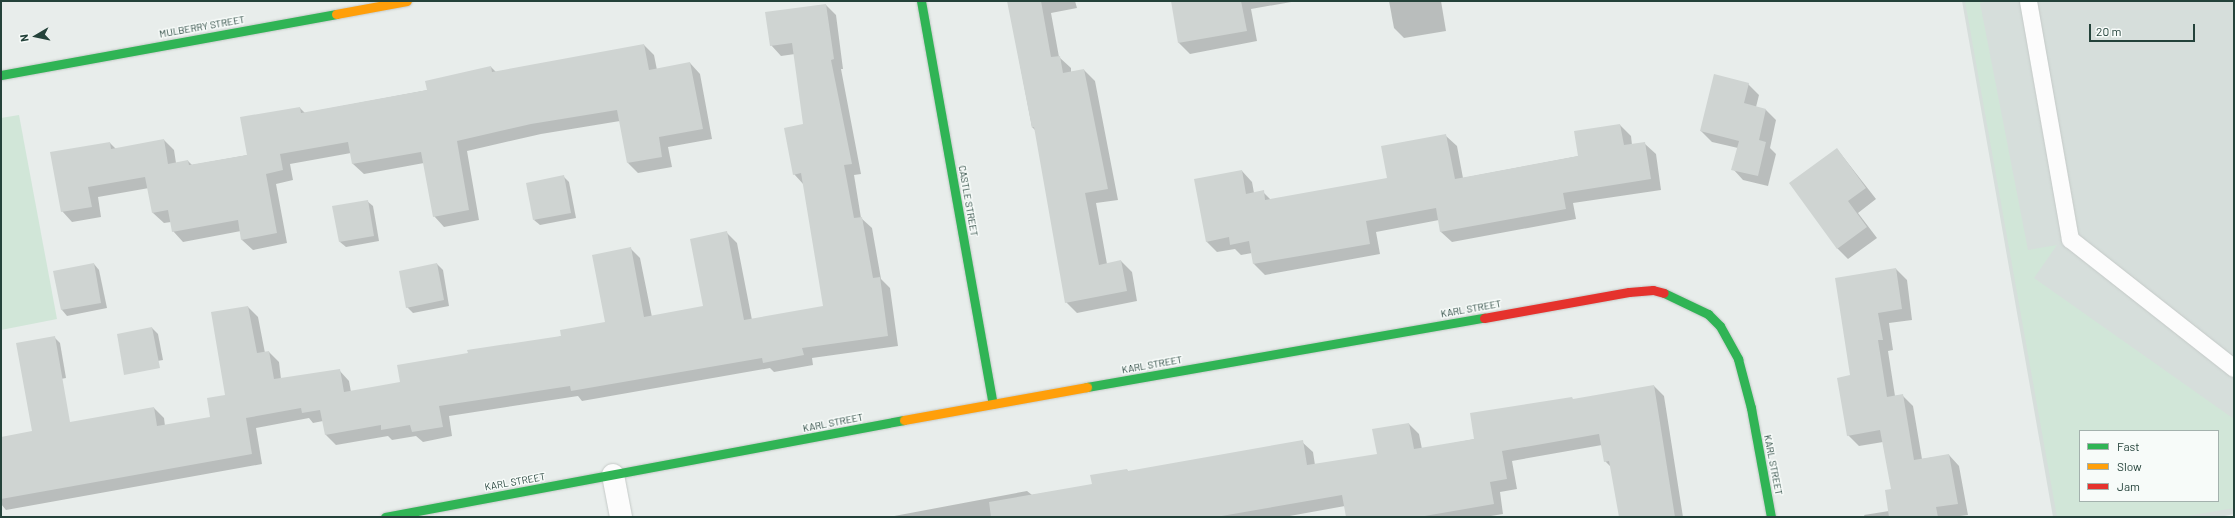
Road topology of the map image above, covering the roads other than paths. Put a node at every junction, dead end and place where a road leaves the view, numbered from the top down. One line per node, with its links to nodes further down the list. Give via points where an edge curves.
1 (407, 1): 4 (street, MULBERRY STREET)
2 (921, 1): 6 (street, CASTLE STREET)
3 (2028, 1): 5 (lane, via 2070,238)
4 (1, 75)
5 (2234, 368)
6 (993, 404): 7 (street, KARL STREET); 10 (street, KARL STREET, via 1629,292 1653,290 1673,296 1708,314 1720,326 1738,360 1751,408)
7 (613, 475): 8 (street, KARL STREET); 9 (street)
8 (385, 517)
9 (621, 517)
10 (1771, 517)

